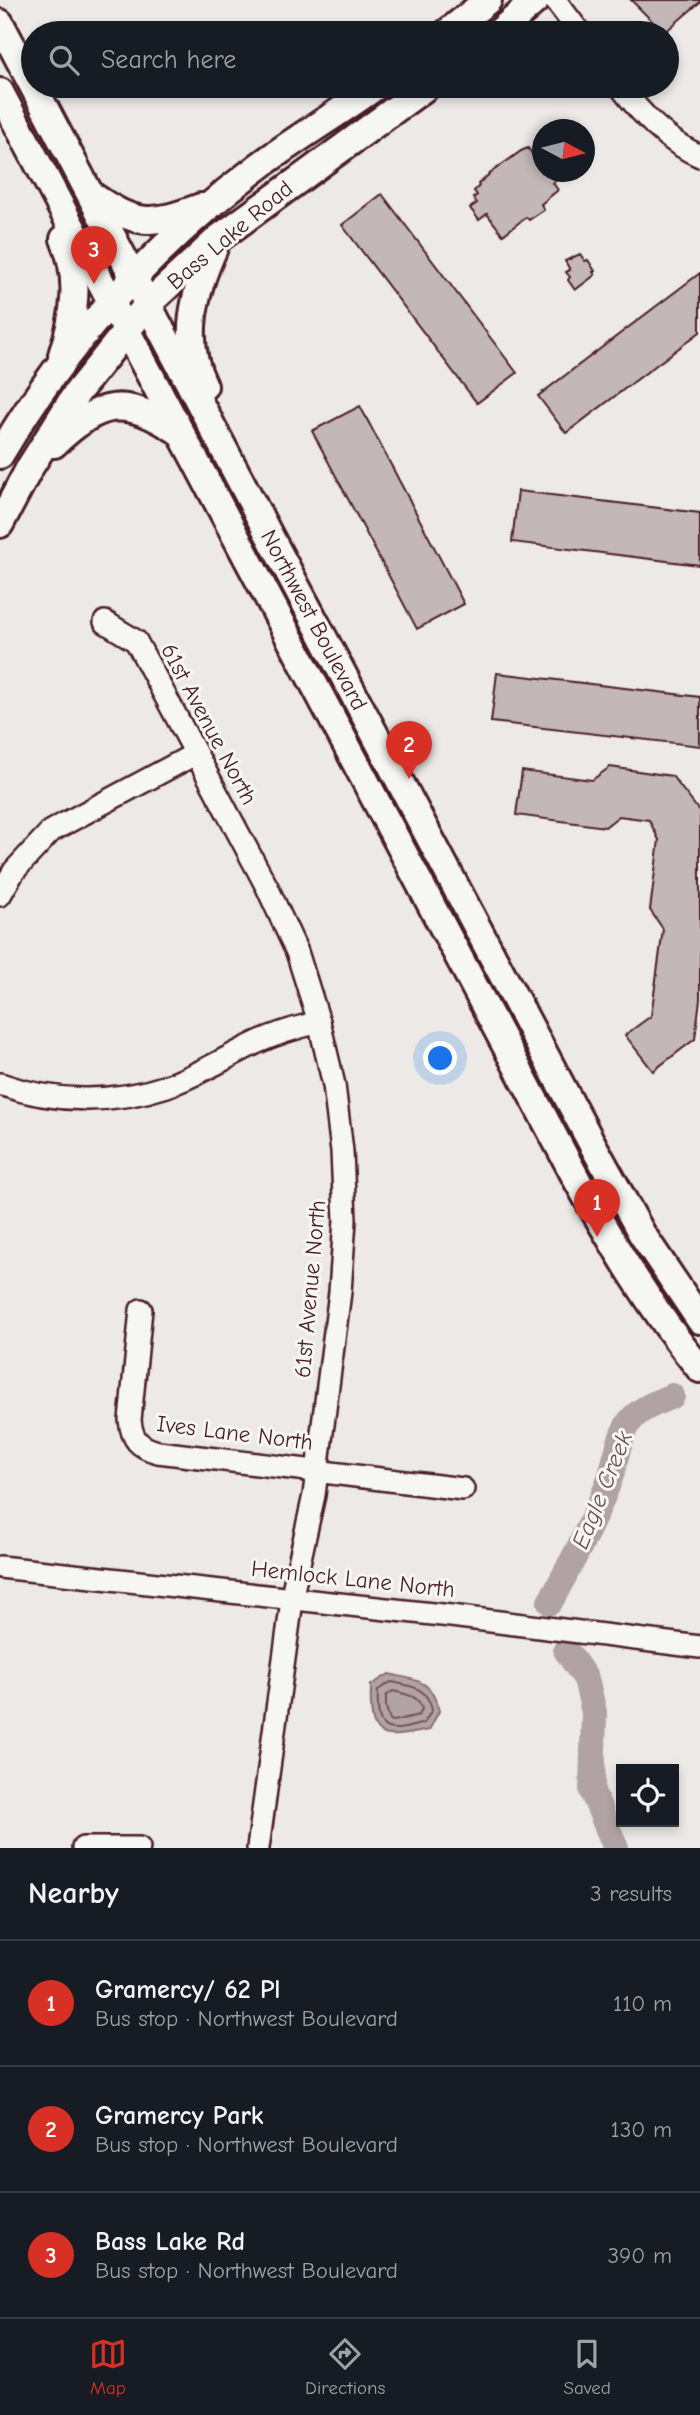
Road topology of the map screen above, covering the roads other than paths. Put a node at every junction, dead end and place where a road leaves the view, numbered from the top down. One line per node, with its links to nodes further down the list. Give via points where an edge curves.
1 (488, 0): 4 (main road)
2 (536, 0): 5 (main road)
3 (555, 0): 6 (street)
4 (462, 21)
5 (512, 21)
6 (571, 21)
7 (0, 23): 8 (main road, Northwest Boulevard)
8 (21, 63)
9 (0, 92): 20 (main road, Northwest Boulevard)
10 (39, 98): 16 (main road, Northwest Boulevard)
11 (358, 98): 17 (main road, Bass Lake Road, via 258,166)
12 (411, 98): 18 (main road, Bass Lake Road)
13 (631, 98): 15 (street, via 657,128)
14 (0, 117): 23 (main road, via 62,234 73,267 73,318)
15 (700, 156)
16 (89, 194): 17 (main road, via 117,213 147,221); 19 (main road, Northwest Boulevard)
17 (213, 203): 19 (main road, Bass Lake Road)
18 (219, 238): 21 (main road, Bass Lake Road); 28 (main road, via 196,294 192,344 200,377 265,503)
19 (133, 279): 20 (main road, Bass Lake Road); 21 (main road, Northwest Boulevard)
20 (111, 302): 22 (main road, Northwest Boulevard); 23 (main road, Bass Lake Road)
21 (148, 306): 22 (main road, Bass Lake Road); 28 (main road, Northwest Boulevard)
22 (126, 330): 24 (main road, Northwest Boulevard); 26 (main road, Bass Lake Road, via 76,394)
23 (59, 368): 25 (main road, Bass Lake Road)
24 (181, 432): 26 (main road, via 145,412 101,410 73,426); 30 (main road, Northwest Boulevard)
25 (0, 455)
26 (30, 467): 27 (main road, Bass Lake Road)
27 (0, 524)
28 (268, 533): 33 (main road, Northwest Boulevard)
29 (105, 622): 31 (street, 61st Avenue North, via 136,641)
30 (327, 706): 33 (main road, via 353,730 451,915 464,925); 38 (main road, Northwest Boulevard, via 604,1228 660,1317)
31 (195, 754): 32 (street, via 51,831 14,871); 34 (street, 61st Avenue North, via 272,898 297,953)
32 (0, 895)
33 (477, 926): 37 (main road, Northwest Boulevard, via 642,1234)
34 (319, 1022): 35 (street, via 260,1041 169,1085 130,1097 53,1097); 39 (street, 61st Avenue North, via 334,1085 345,1220)
35 (0, 1084)
36 (141, 1310): 39 (street, Ives Lane North, via 130,1420 136,1442 158,1452)
37 (700, 1320)
38 (700, 1369)
39 (318, 1471): 40 (street, Ives Lane North); 42 (street, 61st Avenue North)
40 (463, 1489)
41 (0, 1567): 42 (street, Hemlock Lane North)
42 (292, 1598): 43 (street, Hemlock Lane North); 46 (street, 61st Avenue North)
43 (700, 1647)
44 (83, 1848): 45 (street)
45 (139, 1848)
46 (258, 1848)

